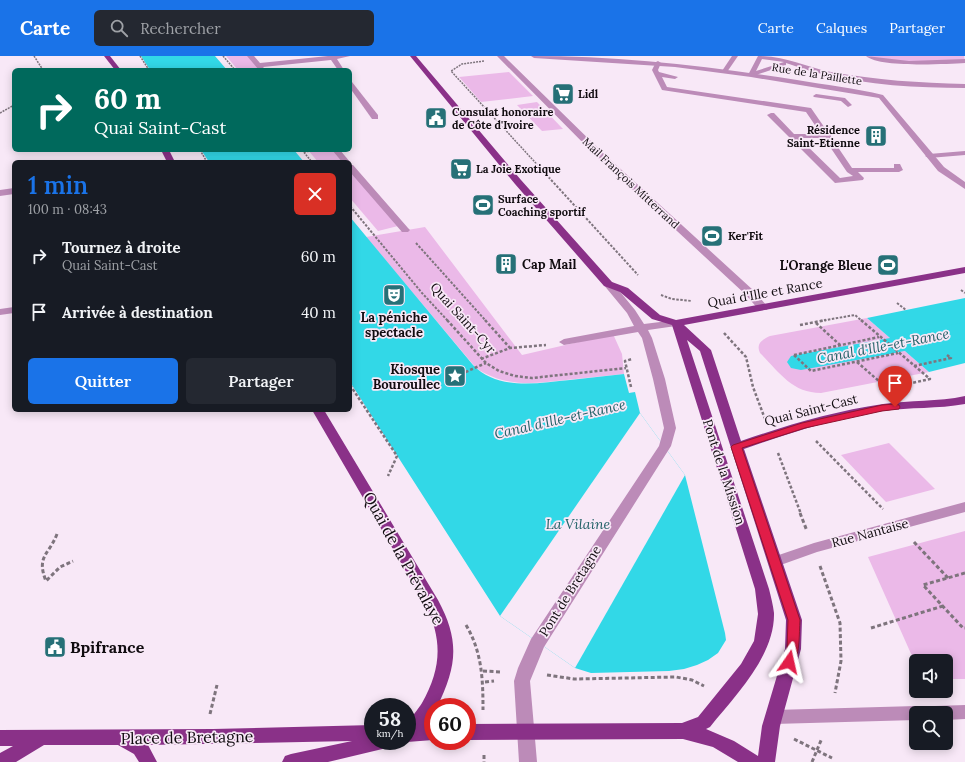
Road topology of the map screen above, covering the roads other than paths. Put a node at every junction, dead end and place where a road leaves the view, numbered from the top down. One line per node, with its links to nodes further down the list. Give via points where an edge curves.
1 (107, 56): 13 (main road)
2 (250, 56): 14 (street)
3 (347, 56): 8 (street)
4 (413, 56): 40 (main road, via 518,182)
5 (534, 56): 11 (street, Rue de la Paillette)
6 (735, 56): 16 (street)
7 (869, 56): 10 (street, via 909,63)
8 (332, 57): 14 (street); 15 (street)
9 (502, 58): 41 (street, Mail François Mitterrand, via 599,154)
10 (965, 61)
11 (658, 63): 16 (street, Rue de la Paillette, via 677,63); 17 (street, via 655,70)
12 (784, 64): 18 (street)
13 (116, 68)
14 (261, 68)
15 (340, 68)
16 (725, 71): 18 (street, Rue de la Paillette)
17 (657, 74): 19 (street); 27 (street, via 664,89 808,110)
18 (751, 75): 21 (street, via 760,57 771,56 829,74 916,85); 22 (street, Rue de la Paillette)
19 (675, 77)
20 (352, 86): 25 (street)
21 (965, 86)
22 (848, 90): 23 (street, via 846,102); 30 (street, Rue de la Paillette, via 882,96)
23 (816, 96)
24 (771, 115): 26 (street)
25 (375, 117)
26 (792, 136): 27 (street); 34 (street, via 838,181 860,178)
27 (828, 136): 34 (street)
28 (338, 152): 31 (street)
29 (965, 153): 30 (street)
30 (929, 156): 35 (street, via 941,169)
31 (344, 160)
32 (897, 166): 34 (street, via 899,170)
33 (352, 168): 38 (street)
34 (850, 170)
35 (965, 186)
36 (12, 192): 37 (street)
37 (0, 193)
38 (405, 230)
39 (965, 270): 41 (main road, Quai d'Ille et Rance)
40 (608, 284): 44 (main road, via 624,290 656,317); 45 (street)
41 (764, 308): 44 (main road, Quai d'Ille et Rance)
42 (12, 310): 43 (street)
43 (0, 312)
44 (676, 323): 45 (street, Quai d'Ille et Rance); 49 (main road, Pont de la Mission, via 705,350); 57 (main road, Pont de la Mission, via 762,589 766,614 762,641 747,669 704,722)
45 (641, 327): 46 (street, Quai d'Ille et Rance); 59 (street, Pont de Bretagne, via 652,351 668,416 670,428 665,446 537,644 522,681)
46 (564, 342)
47 (965, 400): 49 (main road, Quai Saint-Cast, via 951,404 882,408 802,426)
48 (319, 412): 56 (main road, Quai de la Prévalaye, via 433,604 444,627 444,666 434,696)
49 (736, 447): 51 (main road, Pont de la Mission)
50 (965, 507): 51 (street, Rue Nantaise, via 814,548)
51 (775, 562): 55 (main road, Pont de la Mission, via 794,620 793,649)
52 (953, 712): 53 (street)
53 (965, 712)
54 (909, 713): 55 (street)
55 (774, 717): 70 (main road, Pont de la Mission)
56 (416, 725)
57 (683, 731): 59 (main road, Pont de la Mission); 69 (main road, Pont de la Mission, via 701,734 730,747)
58 (476, 732): 59 (main road)
59 (525, 732): 68 (street)
60 (364, 733): 63 (main road, Place de Bretagne)
61 (0, 738): 62 (main road, Place de Bretagne)
62 (41, 738): 63 (main road, Place de Bretagne); 65 (main road)
63 (120, 738): 66 (main road, via 140,748)
64 (364, 746): 67 (main road)
65 (0, 762)
66 (148, 762)
67 (292, 762)
68 (528, 762)
69 (752, 762)
70 (766, 762)

